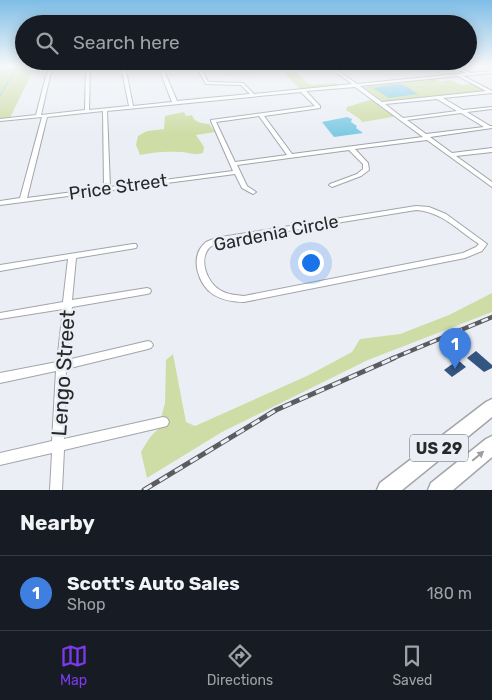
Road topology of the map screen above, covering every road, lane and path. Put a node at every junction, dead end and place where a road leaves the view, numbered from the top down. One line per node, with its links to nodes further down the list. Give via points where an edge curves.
1 (45, 89): 20 (street)
2 (87, 89): 17 (street)
3 (128, 89): 14 (street)
4 (169, 89): 12 (street)
5 (246, 89): 10 (street)
6 (326, 89): 8 (street)
7 (362, 89): 13 (street)
8 (302, 91): 10 (street); 19 (street, via 318,107)
9 (492, 92): 11 (street)
10 (253, 96): 12 (street)
11 (439, 98): 13 (street); 18 (street)
12 (175, 103): 14 (street)
13 (382, 103): 22 (street)
14 (131, 107): 16 (street)
15 (492, 108): 18 (street)
16 (105, 110): 17 (street); 36 (street)
17 (87, 111): 21 (street)
18 (462, 112): 22 (street); 24 (street)
19 (261, 115): 29 (street); 30 (street, via 213,121)
20 (38, 116): 21 (street); 23 (street)
21 (45, 116): 38 (street)
22 (403, 119): 25 (street)
23 (0, 120)
24 (491, 128): 25 (street)
25 (427, 137): 26 (street); 28 (street)
26 (351, 149): 29 (street); 34 (street, via 366,164 366,170)
27 (492, 150): 28 (street)
28 (452, 155): 33 (street)
29 (291, 156): 30 (street)
30 (233, 164): 31 (street)
31 (237, 172): 36 (street, Price Street); 37 (street, via 244,187)
32 (492, 177): 33 (street)
33 (484, 178): 35 (street)
34 (332, 185)
35 (492, 185)
36 (107, 188): 38 (street, Price Street)
37 (253, 192)
38 (23, 200): 39 (street, Price Street)
39 (0, 203)
40 (492, 242): 41 (street, Gardenia Circle)
41 (483, 244): 41 (street, Gardenia Circle, via 444,213 416,208 218,240 205,247 201,262 204,277 212,290 229,298 244,298 465,255)
42 (133, 246): 43 (street)
43 (72, 257): 44 (street); 46 (street, Lengo Street)
44 (0, 268)
45 (147, 291): 46 (street)
46 (67, 304): 47 (street); 49 (street, Lengo Street)
47 (0, 316)
48 (148, 345): 49 (street)
49 (62, 365): 50 (street); 54 (street, Lengo Street)
50 (0, 378)
51 (492, 407): 57 (highway, US 29)
52 (164, 422): 54 (street)
53 (492, 445): 58 (highway, US 29, one-way to 53)
54 (57, 447): 55 (street); 56 (street, Lengo Street)
55 (0, 460)
56 (56, 490)
57 (387, 490)
58 (438, 490)

